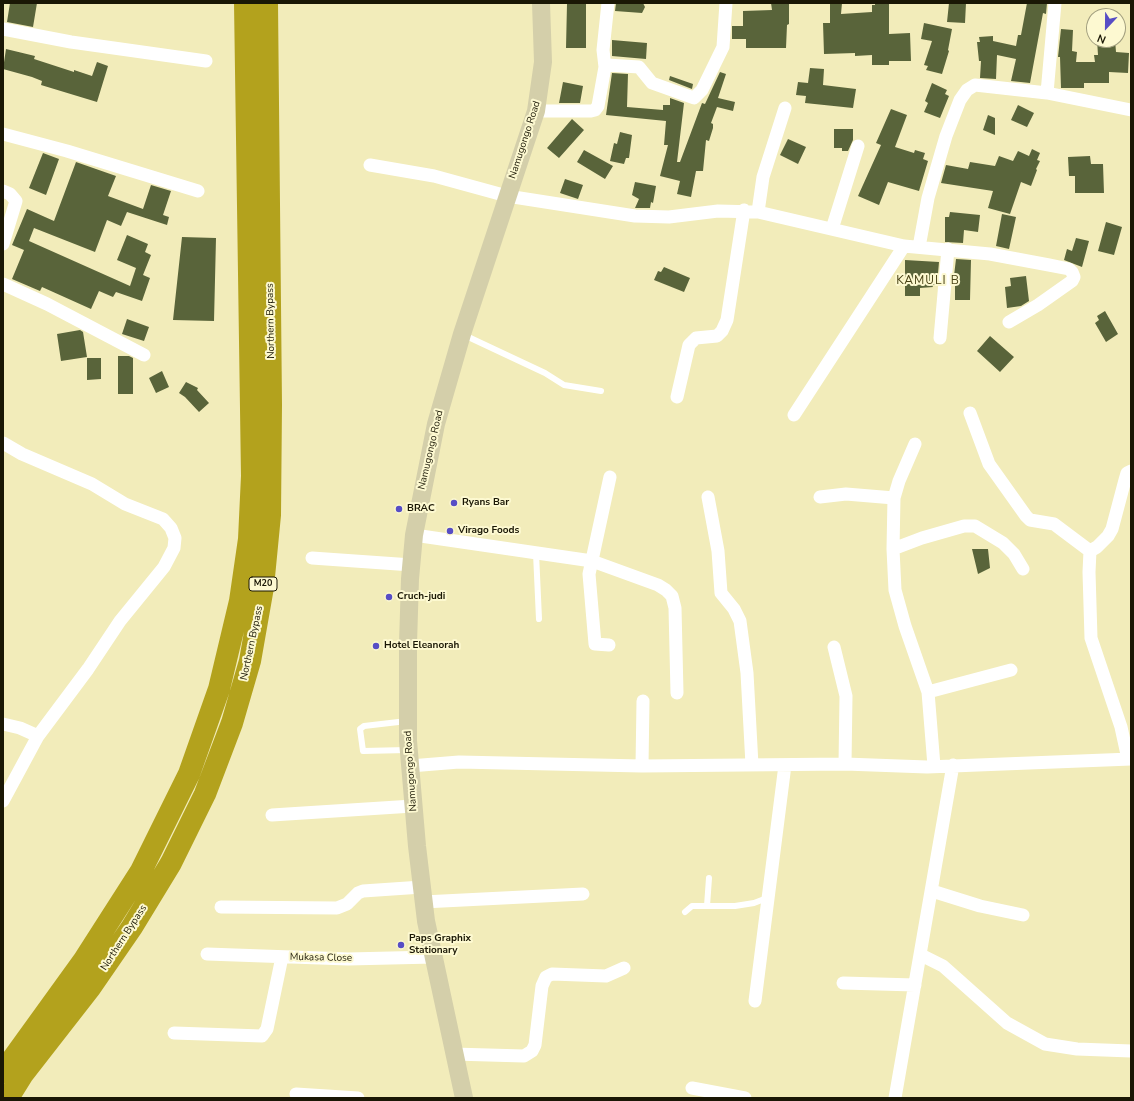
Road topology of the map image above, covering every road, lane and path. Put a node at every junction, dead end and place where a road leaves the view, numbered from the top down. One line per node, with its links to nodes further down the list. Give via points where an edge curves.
1 (245, 3): 92 (highway, Northern Bypass / M20, via 252,476 248,539 240,601 219,689 189,774 141,871 84,960)
2 (268, 3): 95 (highway, Northern Bypass / M20, via 270,515 263,587 250,661 232,723 205,794 171,863 132,927 90,988 23,1074)
3 (541, 3): 13 (main road, Namugongo Road, via 543,62)
4 (608, 3): 9 (street, via 603,50)
5 (726, 3): 9 (street, via 723,47 702,90 694,98 652,83 639,67)
6 (1055, 3): 10 (street)
7 (3, 29): 8 (street, via 78,43)
8 (206, 61)
9 (605, 67): 13 (street, via 598,106 595,110)
10 (1047, 93): 12 (street); 25 (street, via 975,85 967,90 960,100 941,151 928,198)
11 (785, 108): 21 (street, via 763,177)
12 (1131, 110)
13 (536, 111): 19 (main road, Namugongo Road)
14 (3, 134): 18 (street)
15 (858, 146): 22 (street)
16 (370, 165): 19 (street, via 434,176)
17 (3, 191): 23 (street, via 16,201)
18 (198, 191)
19 (508, 196): 20 (street, via 635,216 669,217); 29 (main road, Namugongo Road)
20 (744, 210): 21 (street); 33 (street, via 726,320 717,336 696,338 689,345)
21 (758, 212): 22 (street)
22 (832, 229): 24 (street)
23 (3, 244)
24 (904, 246): 25 (street); 35 (street)
25 (919, 247): 26 (street)
26 (948, 249): 28 (street, via 1049,264 1072,272 1072,281); 30 (street)
27 (3, 284): 31 (street)
28 (1009, 322)
29 (462, 334): 32 (lane, via 545,373 564,385); 43 (main road, Namugongo Road, via 436,424)
30 (940, 338)
31 (144, 355)
32 (601, 391)
33 (677, 398)
34 (970, 412): 45 (street, via 989,464 1026,516 1030,520 1054,524)
35 (794, 415)
36 (3, 443): 60 (street, via 22,454 92,484 125,504 163,519 175,538 174,548 164,567 120,621)
37 (915, 444): 42 (street)
38 (1131, 471): 45 (street, via 1127,473 1112,529 1097,547)
39 (610, 477): 48 (street)
40 (708, 497): 64 (street, via 718,550 721,593 740,621 748,673)
41 (820, 497): 42 (street, via 846,494)
42 (894, 498): 44 (street)
43 (414, 535): 46 (street); 49 (main road, Namugongo Road)
44 (893, 549): 50 (street, via 964,526 975,526 1003,544 1014,554); 55 (street, via 895,590)
45 (1090, 551): 62 (street, via 1091,638 1121,726)
46 (536, 553): 48 (street); 51 (lane)
47 (312, 558): 49 (street)
48 (592, 562): 52 (street, via 589,586 595,644); 56 (street, via 658,585 672,596 675,608)
49 (412, 565): 58 (main road, Namugongo Road)
50 (1023, 569)
51 (540, 619)
52 (609, 645)
53 (834, 647): 63 (street, via 846,696)
54 (1011, 670): 55 (street)
55 (928, 692): 68 (street)
56 (677, 693)
57 (643, 701): 67 (street)
58 (408, 721): 61 (main road, Namugongo Road); 61 (lane, via 364,726 360,729 363,751)
59 (3, 724): 60 (street)
60 (38, 736): 69 (street)
61 (409, 758): 67 (street, via 459,762); 70 (main road, Namugongo Road)
62 (1129, 759): 66 (street)
63 (845, 764): 65 (street); 68 (street)
64 (752, 765): 65 (street); 67 (street)
65 (785, 765): 76 (street)
66 (953, 765): 68 (street); 73 (street)
67 (642, 766)
68 (934, 766)
69 (3, 801)
70 (413, 806): 71 (street); 74 (main road, Namugongo Road)
71 (272, 815)
72 (710, 878): 77 (lane)
73 (932, 891): 80 (street, via 980,906); 82 (street)
74 (422, 894): 75 (street); 78 (street, via 362,891 347,904 337,908); 83 (main road, Namugongo Road)
75 (583, 894)
76 (767, 898): 77 (lane, via 735,906); 88 (street)
77 (707, 906): 79 (lane, via 692,906)
78 (221, 907)
79 (685, 912)
80 (1023, 915)
81 (207, 954): 84 (street, Mukasa Close)
82 (921, 955): 87 (street); 90 (street, via 943,966 1007,1024 1045,1044 1077,1049)
83 (434, 957): 84 (street, Mukasa Close); 91 (main road, Namugongo Road)
84 (282, 958): 89 (street, via 267,1029 262,1036)
85 (624, 968): 91 (street, via 606,976 552,974 546,977 542,986 535,1045 532,1051 524,1056)
86 (843, 983): 87 (street)
87 (915, 985): 99 (street)
88 (755, 1001)
89 (174, 1033)
90 (1131, 1051)
91 (453, 1054): 97 (main road, Namugongo Road)
92 (3, 1072)
93 (692, 1088): 98 (street)
94 (296, 1094): 96 (street)
95 (8, 1098)
96 (358, 1098)
97 (464, 1098)
98 (745, 1098)
99 (895, 1098)

